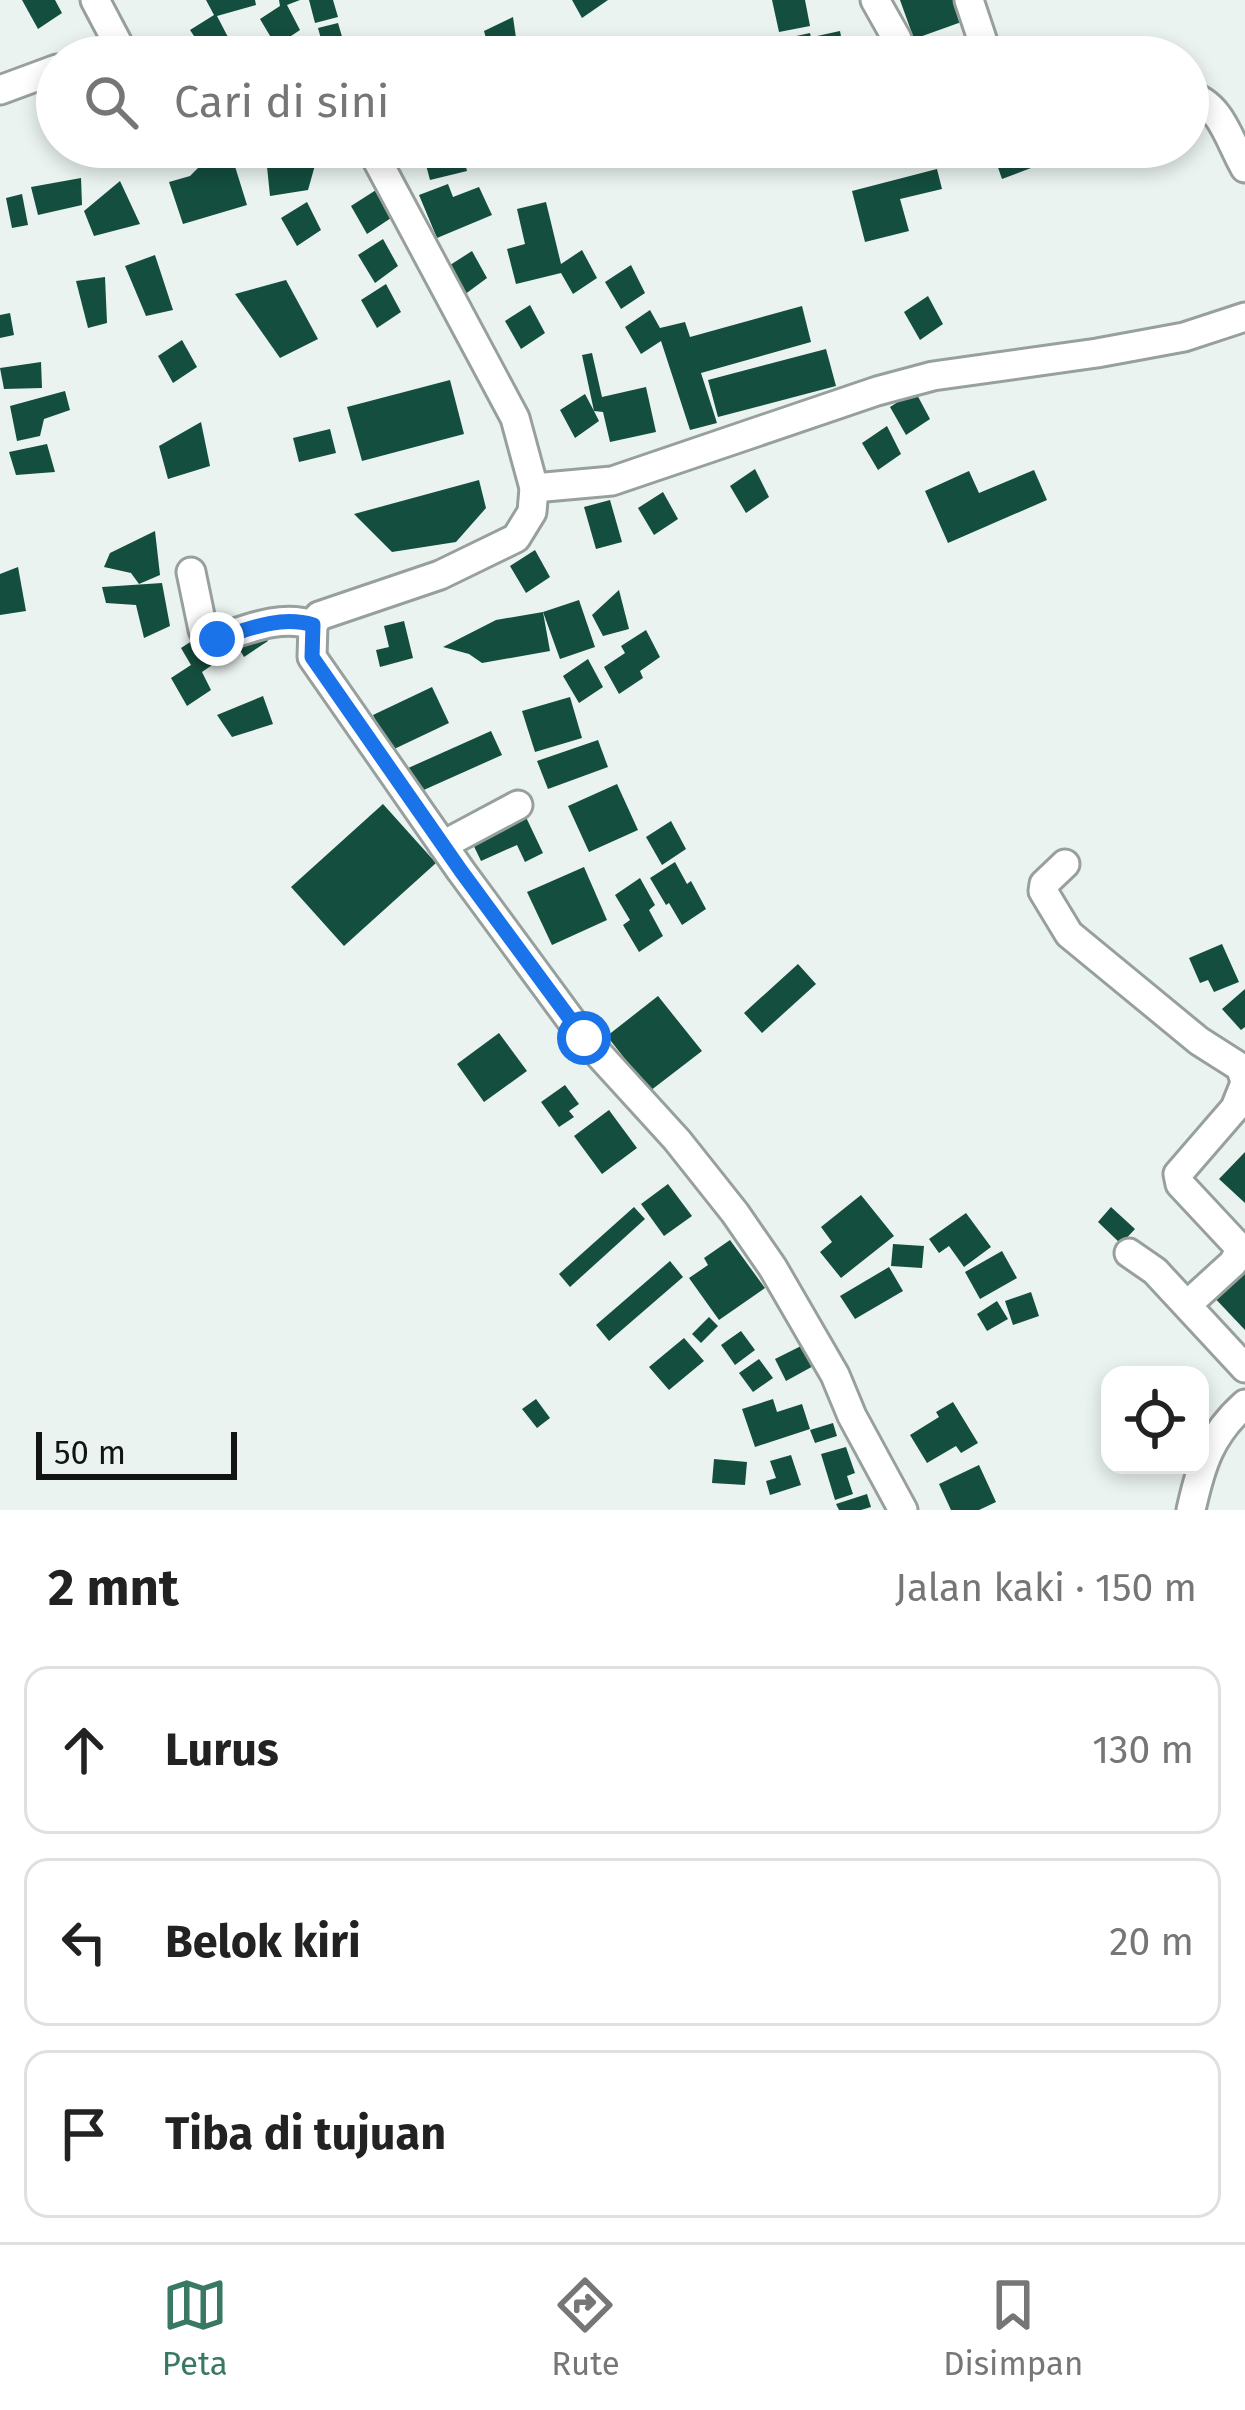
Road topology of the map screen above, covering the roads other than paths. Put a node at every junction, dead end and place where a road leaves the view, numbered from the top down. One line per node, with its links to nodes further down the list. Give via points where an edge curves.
1 (95, 0): 4 (street)
2 (875, 0): 5 (street)
3 (969, 0): 6 (street)
4 (107, 36)
5 (895, 36)
6 (981, 36)
7 (36, 77): 8 (street)
8 (0, 90)
9 (1209, 106): 11 (street)
10 (381, 168): 13 (street, via 515,418)
11 (1245, 168)
12 (1245, 317): 13 (street, via 1184,338 933,376 612,481)
13 (534, 488): 15 (street, via 532,512 516,538)
14 (191, 572): 15 (street, via 209,638 275,622)
15 (313, 625): 17 (street, via 312,657)
16 (518, 805): 17 (street)
17 (443, 845): 24 (street, via 584,1038 735,1213 814,1336)
18 (1066, 864): 19 (street, via 1043,892 1069,934 1240,1067)
19 (1245, 1082): 21 (street, via 1235,1108 1178,1174 1239,1252)
20 (1129, 1253): 21 (street)
21 (1188, 1304): 22 (street)
22 (1245, 1368)
23 (1245, 1404): 25 (street, via 1210,1446)
24 (903, 1510)
25 (1191, 1510)

